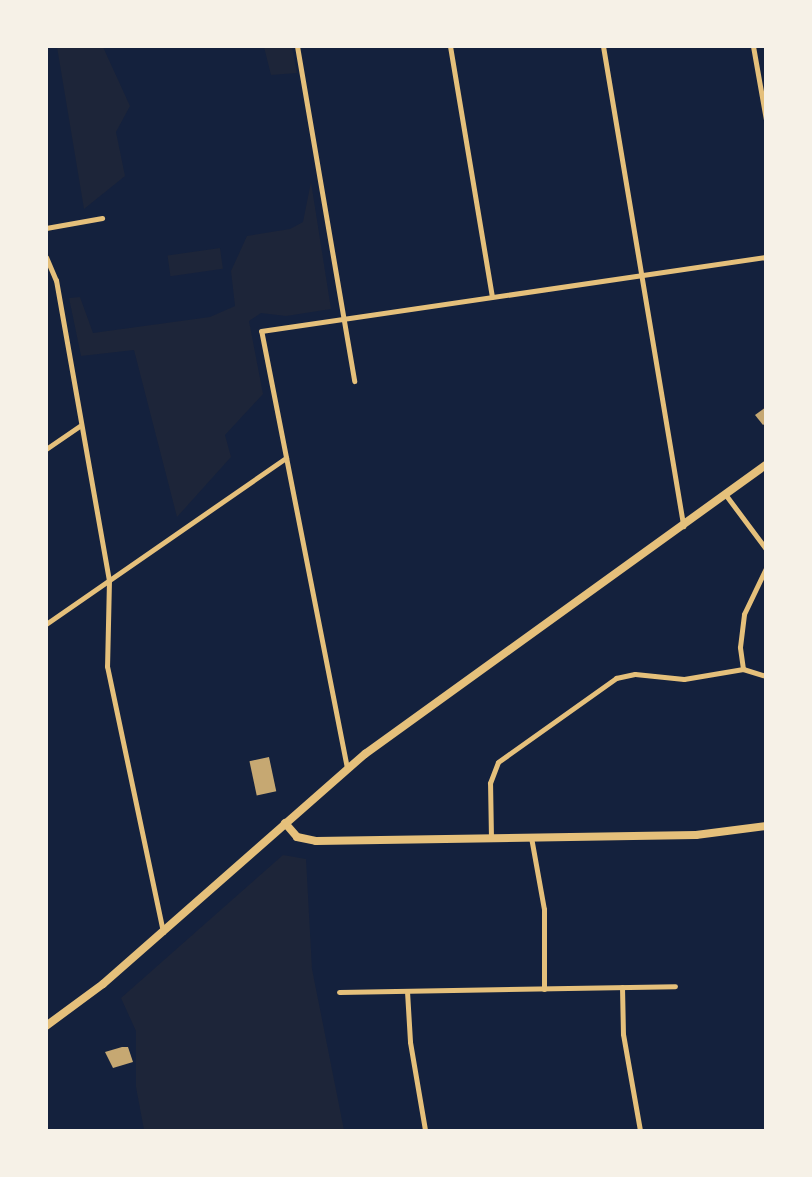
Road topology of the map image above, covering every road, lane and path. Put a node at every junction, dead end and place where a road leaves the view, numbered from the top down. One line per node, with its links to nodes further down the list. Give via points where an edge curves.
1 (297, 46): 12 (street)
2 (450, 46): 11 (street)
3 (603, 46): 10 (street)
4 (753, 46): 5 (street)
5 (765, 120)
6 (102, 218): 7 (street)
7 (46, 228)
8 (46, 257): 14 (street, via 56,280)
9 (765, 257): 10 (street)
10 (641, 275): 11 (street); 19 (street)
11 (492, 297): 12 (street)
12 (344, 318): 13 (street); 16 (street, via 261,330)
13 (354, 381)
14 (81, 425): 15 (street); 22 (street)
15 (46, 450)
16 (286, 458): 22 (street); 26 (street)
17 (765, 465): 18 (main road)
18 (725, 494): 19 (main road); 20 (street)
19 (682, 526): 26 (main road)
20 (765, 549)
21 (765, 568): 24 (street, via 744,614)
22 (109, 580): 23 (street); 31 (street, via 106,666)
23 (46, 624)
24 (742, 669): 25 (street); 30 (street, via 691,679 634,674 616,678 498,762 490,783)
25 (765, 676)
26 (347, 768): 27 (main road)
27 (285, 824): 30 (main road, via 297,837 316,841); 31 (main road)
28 (765, 826): 29 (main road, via 696,835)
29 (531, 837): 30 (main road); 34 (street, via 544,909)
30 (491, 838)
31 (163, 932): 37 (main road)
32 (675, 986): 33 (street)
33 (622, 987): 34 (street); 38 (street, via 623,1035)
34 (544, 989): 35 (street)
35 (407, 991): 36 (street); 39 (street, via 410,1042)
36 (339, 992)
37 (46, 1026)
38 (640, 1130)
39 (425, 1131)

